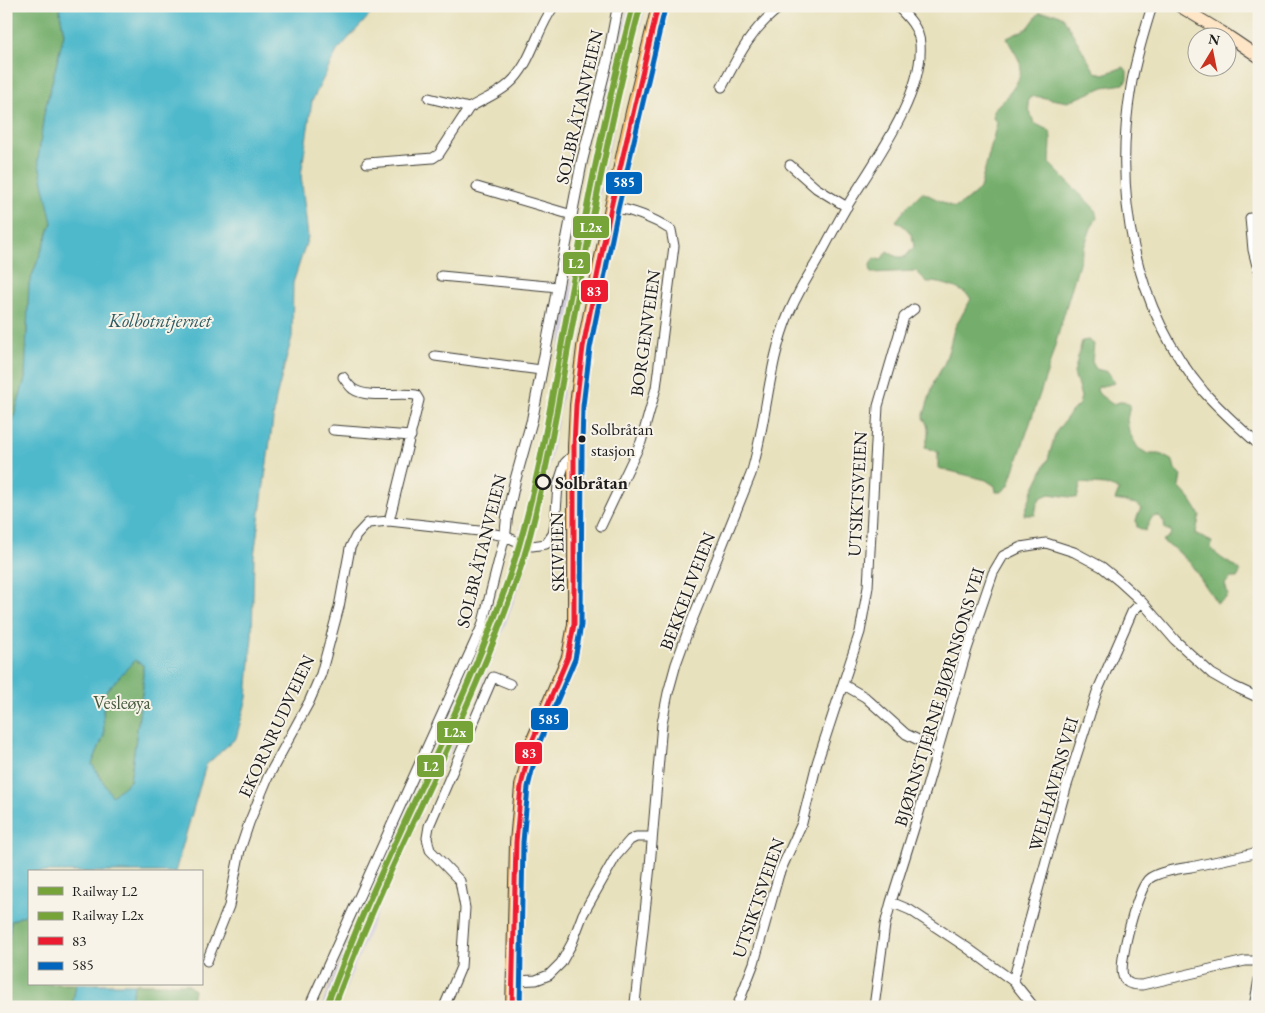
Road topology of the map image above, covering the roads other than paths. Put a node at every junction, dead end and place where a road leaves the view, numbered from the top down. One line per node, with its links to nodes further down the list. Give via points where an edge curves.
1 (618, 6): 17 (street, SOLBRÅTANVEIEN)
2 (658, 6): 15 (main road, SKIVEIEN)
3 (897, 6): 16 (street, BEKKELIVEIEN, via 913,23 919,36 921,54 916,80 885,145)
4 (1152, 6): 28 (street, via 1135,66 1125,134 1125,191 1134,251 1166,338 1204,391)
5 (1179, 6): 8 (main road)
6 (551, 7): 11 (street, via 518,74 509,84)
7 (780, 7): 9 (street, via 754,32)
8 (1259, 57)
9 (722, 87)
10 (429, 98): 11 (street)
11 (469, 108): 12 (street, via 439,154 433,158)
12 (367, 163)
13 (790, 165): 16 (street, via 816,188)
14 (477, 188): 17 (street)
15 (611, 206): 29 (main road, SKIVEIEN, via 583,347); 31 (street, BORGENVEIEN, via 634,212 671,230 674,246 656,388 641,442)
16 (847, 207): 40 (street, BEKKELIVEIEN, via 788,314 751,474 676,664 662,724)
17 (572, 215): 21 (street, SOLBRÅTANVEIEN)
18 (1250, 218): 19 (street)
19 (1259, 274)
20 (441, 276): 21 (street)
21 (558, 287): 24 (street, SOLBRÅTANVEIEN)
22 (914, 309): 37 (street, UTSIKTSVEIEN, via 904,317 878,406 868,587 860,632)
23 (434, 356): 24 (street)
24 (541, 370): 32 (street, SOLBRÅTANVEIEN, via 507,517)
25 (343, 377): 27 (street, via 360,393 416,395 419,400)
26 (332, 430): 27 (street)
27 (410, 436): 30 (street)
28 (1259, 445)
29 (574, 454): 34 (street, via 565,463 558,485 553,534 546,544); 46 (main road, SKIVEIEN, via 574,624 564,669 533,737 524,771 516,842)
30 (389, 521): 32 (street, EKORNRUDVEIEN); 43 (street, EKORNRUDVEIEN, via 368,524 350,548 322,674 268,777 248,823 230,906)
31 (600, 526)
32 (506, 536): 33 (street, EKORNRUDVEIEN); 49 (street, SOLBRÅTANVEIEN, via 482,626)
33 (516, 541)
34 (532, 546)
35 (1142, 602): 38 (street, BJØRNSTJERNE BJØRNSONS VEI, via 1175,640 1212,674); 39 (street, BJØRNSTJERNE BJØRNSONS VEI, via 1102,567 1074,552 1046,543 1021,546 1004,556 992,572); 47 (street, WELHAVENS VEI, via 1132,612 1097,692 1066,788)
36 (510, 684): 50 (street, via 493,676 429,826 430,850 460,880 465,908 461,966)
37 (844, 685): 39 (street, via 865,697 906,734); 52 (street, UTSIKTSVEIEN, via 802,823 779,874 754,963)
38 (1259, 698)
39 (937, 750): 42 (street, BJØRNSTJERNE BJØRNSONS VEI)
40 (652, 837): 46 (street, via 630,840 616,856 561,963 549,975 536,980); 48 (street, BEKKELIVEIEN)
41 (1259, 852): 44 (street, via 1157,874 1148,879 1136,903 1122,961 1122,975 1132,985 1142,985 1245,961)
42 (891, 902): 47 (street, via 910,910 958,941); 53 (street, BJØRNSTJERNE BJØRNSONS VEI, via 884,925)
43 (207, 961)
44 (1259, 961)
45 (1259, 979): 55 (street)
46 (514, 981): 51 (main road, SKIVEIEN)
47 (1013, 982): 54 (street)
48 (635, 1006)
49 (309, 1007)
50 (444, 1007)
51 (512, 1007)
52 (737, 1007)
53 (874, 1007)
54 (1034, 1007)
55 (1254, 1007)

